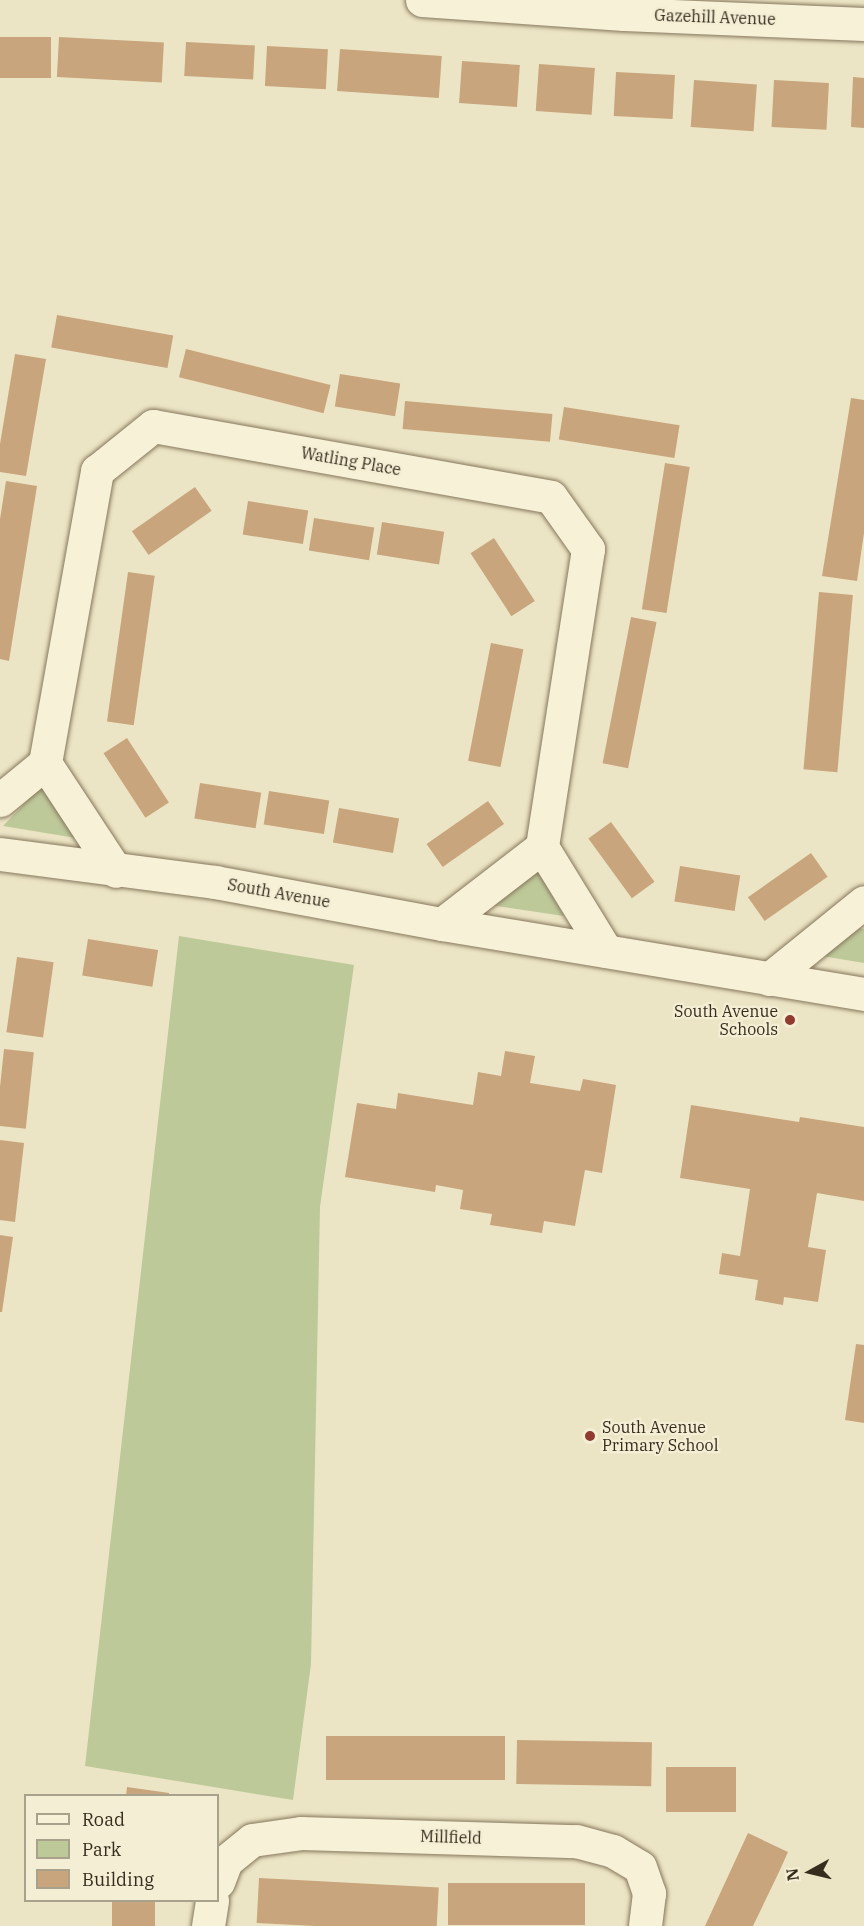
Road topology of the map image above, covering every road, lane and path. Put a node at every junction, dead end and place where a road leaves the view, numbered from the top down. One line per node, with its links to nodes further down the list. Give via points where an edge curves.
1 (422, 0): 2 (street, Gazehill Avenue, via 624,14)
2 (741, 8): 3 (street, Gazehill Avenue)
3 (864, 24)
4 (45, 763): 5 (street); 6 (street, Watling Place, via 97,471 153,426 551,497 588,549); 8 (street)
5 (0, 800)
6 (542, 848): 10 (street); 11 (street)
7 (0, 854): 8 (street, South Avenue)
8 (116, 871): 10 (street, South Avenue, via 215,882)
9 (864, 902): 12 (street)
10 (441, 924): 11 (street, South Avenue)
11 (606, 951): 12 (street, South Avenue)
12 (769, 979): 13 (street, South Avenue)
13 (864, 994)
14 (219, 1879): 17 (street, Millfield, via 226,1861 252,1840 301,1833 576,1841 613,1851 640,1867 649,1893)
15 (212, 1902): 16 (street)
16 (208, 1926)
17 (645, 1926)

